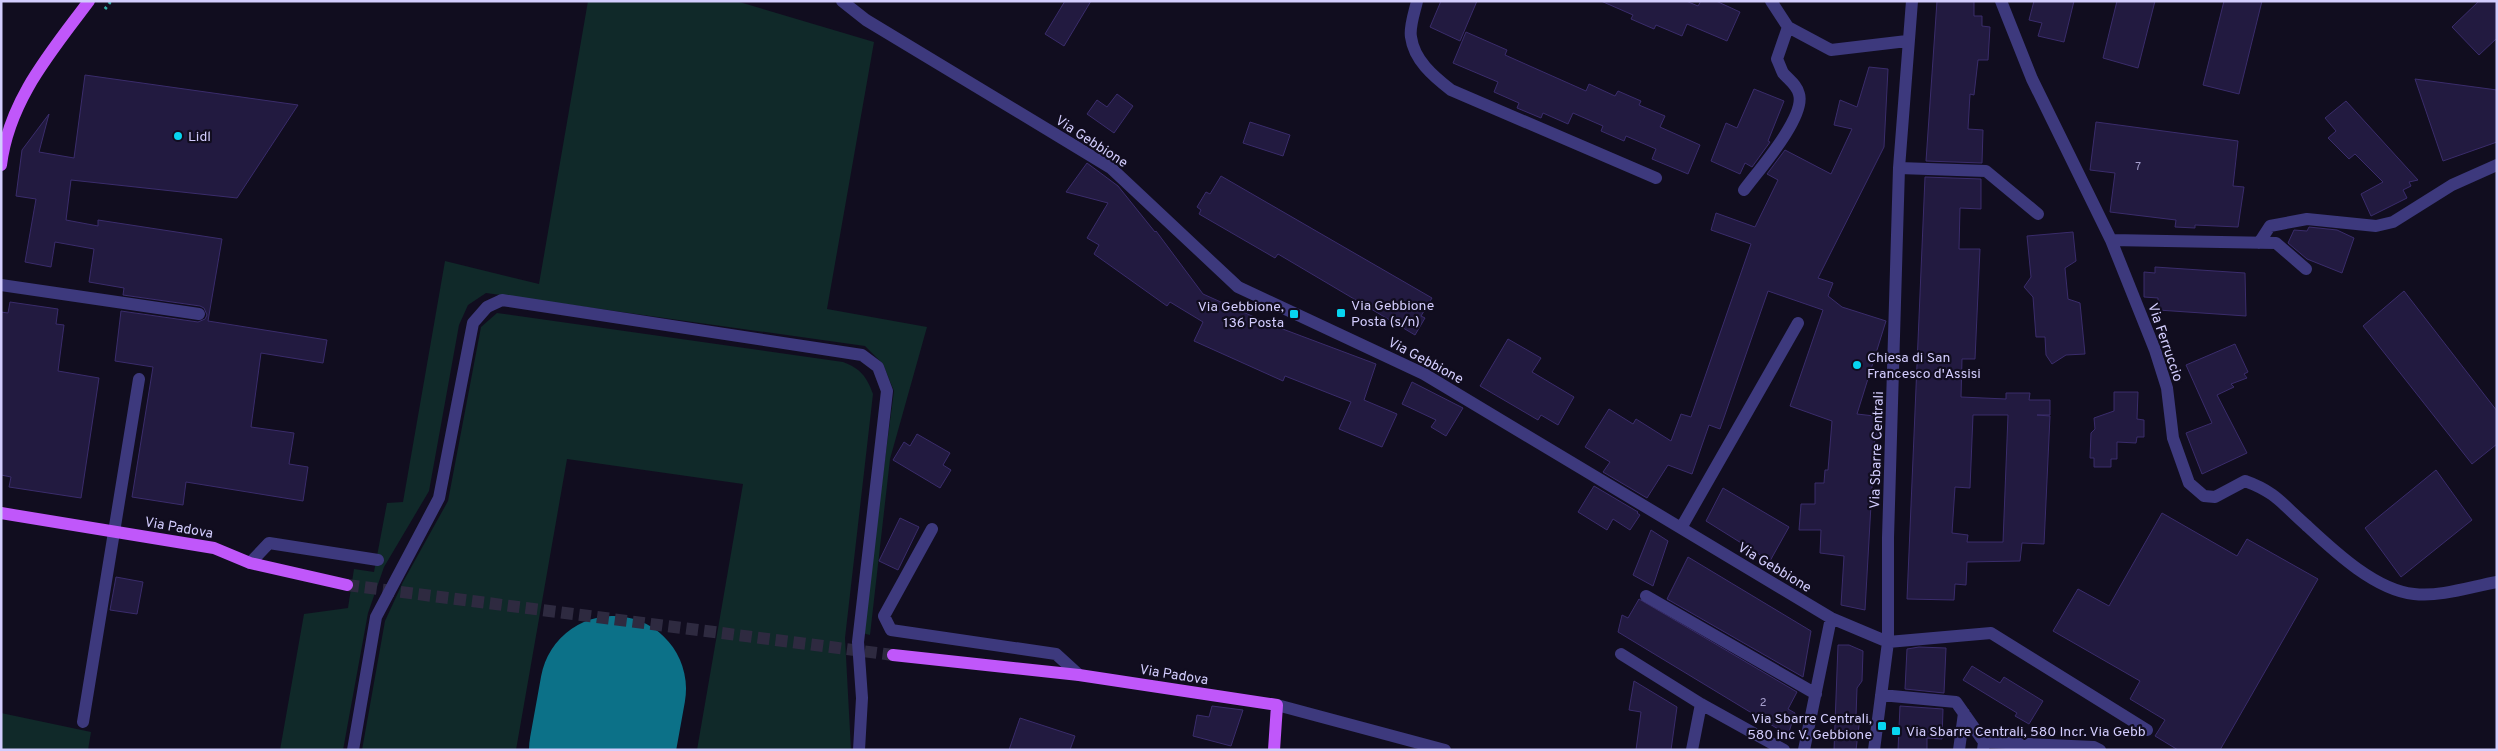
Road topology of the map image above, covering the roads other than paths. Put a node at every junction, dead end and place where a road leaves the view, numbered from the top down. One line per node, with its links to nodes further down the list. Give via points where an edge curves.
1 (88, 1): 9 (main road, via 36,70 25,90 13,118)
2 (842, 1): 23 (street, Via Gebbione, via 866,20 1111,168 1238,287 1424,374)
3 (1418, 1): 12 (street, via 1410,36 1430,74 1451,90)
4 (1771, 1): 7 (street)
5 (1912, 1): 8 (street, Via Sbarre Centrali)
6 (2001, 1): 15 (street, Via Ferruccio, via 2032,78)
7 (1788, 27): 8 (street, via 1831,50); 13 (street, via 1776,59 1795,85 1800,96 1799,107 1791,126)
8 (1908, 42): 11 (street, Via Sbarre Centrali)
9 (1, 165)
10 (2497, 165): 16 (street, via 2452,185 2393,222 2376,226 2306,219 2270,226)
11 (1899, 168): 14 (street, via 1986,171); 32 (street, Via Sbarre Centrali)
12 (1656, 178)
13 (1744, 190)
14 (2038, 214)
15 (2111, 240): 16 (street); 28 (street, Via Ferruccio, via 2168,388 2173,438 2189,483 2204,496 2215,497 2245,481 2278,496 2305,525 2381,585 2413,594 2442,593)
16 (2259, 243): 17 (street, via 2276,243)
17 (2306, 269)
18 (1, 285): 19 (street)
19 (199, 314)
20 (1798, 323): 23 (street)
21 (139, 379): 25 (street)
22 (1, 512): 25 (main road, Via Padova)
23 (1681, 528): 31 (street, Via Gebbione)
24 (932, 529): 35 (street, via 884,616 891,630 1056,654)
25 (113, 531): 27 (main road, Via Padova, via 214,548); 41 (street)
26 (378, 560): 27 (street, via 269,543)
27 (250, 563): 29 (main road, Via Padova)
28 (2497, 582)
29 (347, 585)
30 (1646, 596): 36 (street)
31 (1831, 618): 32 (street, Via Gebbione); 36 (street)
32 (1888, 642): 37 (street, Via Sbarre Centrali); 42 (street, via 1991,633)
33 (1621, 654): 38 (street)
34 (893, 656): 35 (main road, Via Padova)
35 (1078, 675): 39 (main road, Via Padova)
36 (1816, 694): 51 (street)
37 (1881, 695): 40 (street, via 1956,702); 52 (street, Via Sbarre Centrali)
38 (1701, 704): 49 (street); 50 (street)
39 (1277, 705): 47 (main road); 48 (street, Via Padova)
40 (1964, 713): 43 (street); 53 (street)
41 (83, 722)
42 (2147, 730)
43 (1983, 746): 44 (street)
44 (2096, 749)
45 (353, 750): 46 (street, via 376,617 439,498 473,323 487,308 502,300 862,355 878,367 888,391 858,642 862,698)
46 (860, 750)
47 (1274, 750)
48 (1444, 750)
49 (1692, 750)
50 (1784, 750)
51 (1804, 750)
52 (1874, 750)
53 (1959, 750)

